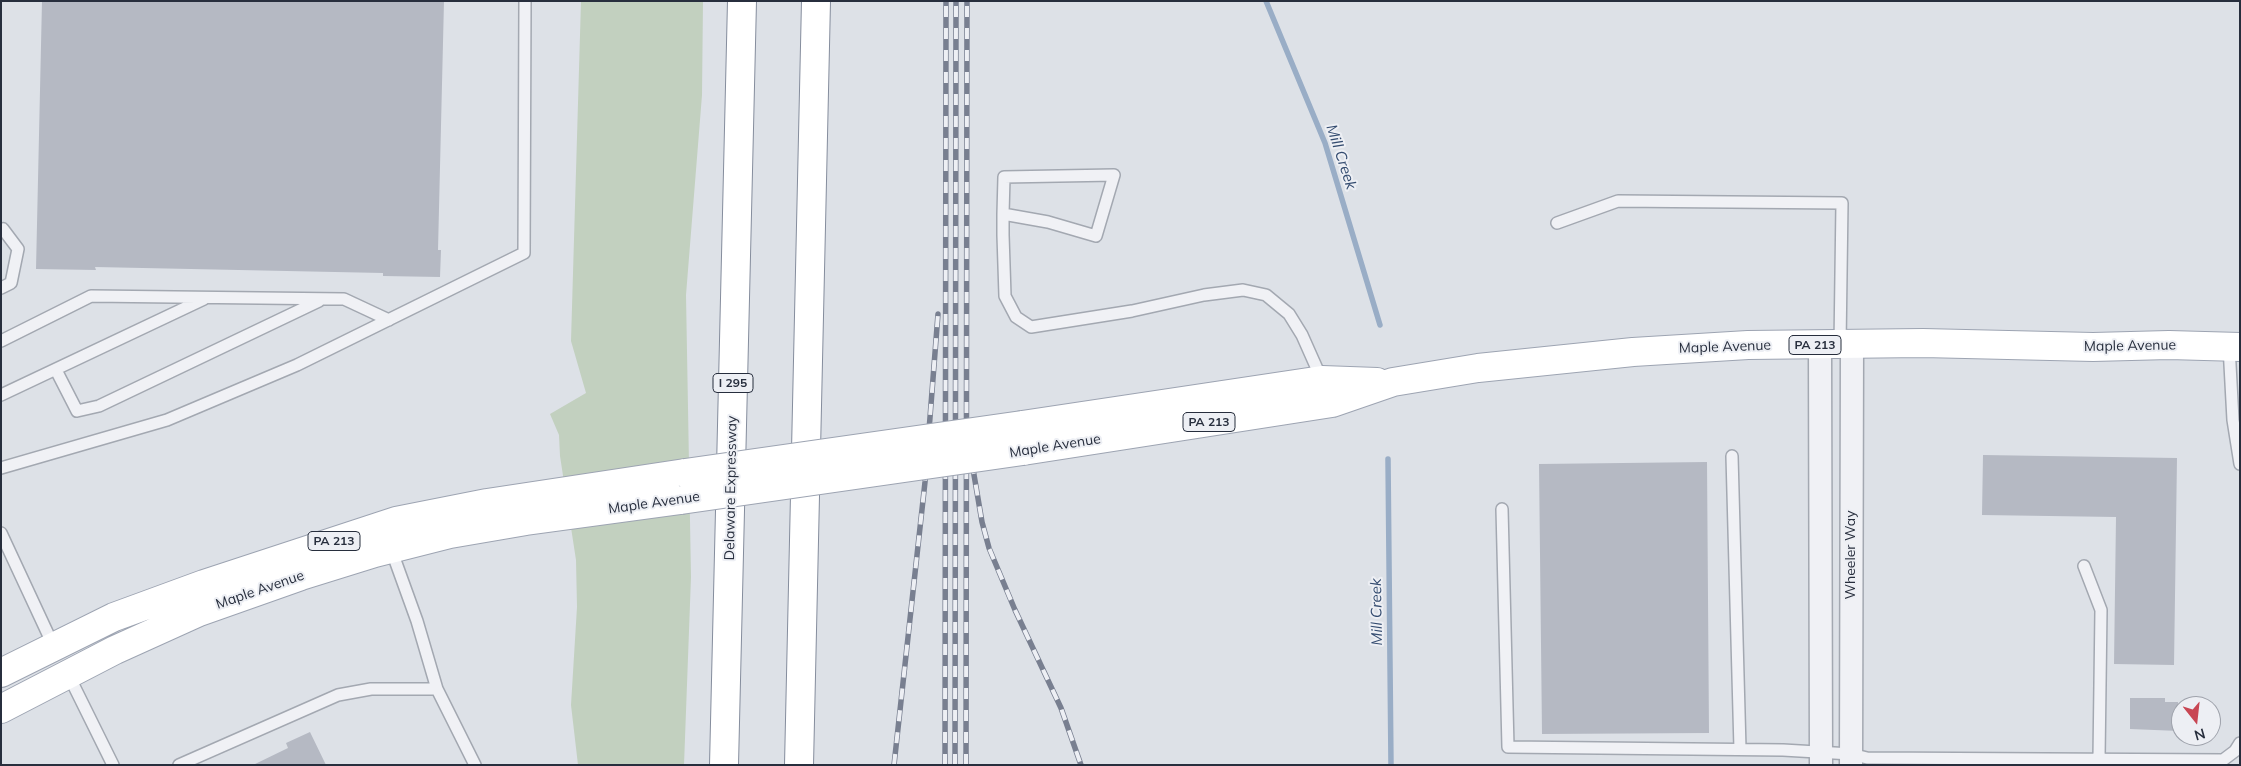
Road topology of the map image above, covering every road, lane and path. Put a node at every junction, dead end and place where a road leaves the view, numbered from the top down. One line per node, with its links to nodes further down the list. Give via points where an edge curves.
1 (526, 1): 10 (lane, via 524,253)
2 (742, 1): 39 (main road, Delaware Expressway / I 295)
3 (816, 1): 40 (main road)
4 (1003, 214): 4 (lane, via 1004,177 1114,175 1096,236 1048,222); 15 (lane, via 1005,296 1016,317 1031,327 1243,290 1266,295 1288,314 1302,335)
5 (1557, 223): 12 (lane, via 1618,201 1842,204)
6 (1, 230): 7 (lane, via 18,249 12,283)
7 (1, 288)
8 (208, 297): 9 (lane); 11 (lane, via 91,296); 14 (lane)
9 (322, 299): 10 (lane, via 344,299); 14 (lane, via 99,406 76,411)
10 (389, 320): 21 (lane, via 297,365 167,420)
11 (1, 341)
12 (1837, 345): 13 (main road, Maple Avenue / PA 213); 16 (main road, Maple Avenue / PA 213, via 1748,345 1623,352 1478,368); 33 (street); 35 (street, Wheeler Way)
13 (2234, 347): 20 (lane, via 2234,420)
14 (56, 370): 17 (lane)
15 (1322, 380): 16 (main road, Maple Avenue / PA 213); 18 (main road, Maple Avenue / PA 213)
16 (1393, 382): 18 (main road, Maple Avenue / PA 213, via 1332,403)
17 (1, 395)
18 (1023, 438): 24 (main road, Maple Avenue / PA 213, bridge, via 681,500 450,534); 26 (main road, Maple Avenue / PA 213, bridge, via 685,473 487,503 396,521 114,617)
19 (1732, 456): 32 (lane)
20 (2240, 464)
21 (1, 468)
22 (1502, 509): 32 (lane, via 1508,747)
23 (1, 533): 26 (lane)
24 (391, 549): 28 (main road, Maple Avenue / PA 213, via 199,612); 29 (lane)
25 (2084, 566): 34 (lane, via 2101,610)
26 (54, 647): 27 (main road, Maple Avenue / PA 213)
27 (1, 673)
28 (68, 674): 30 (main road, Maple Avenue / PA 213); 36 (lane)
29 (437, 689): 37 (lane, via 371,689 338,695); 38 (lane)
30 (1, 709)
31 (2240, 744): 34 (lane, via 2223,760)
32 (1740, 749): 33 (lane)
33 (1821, 758): 35 (lane)
34 (2099, 758): 35 (lane)
35 (1851, 759)
36 (113, 765)
37 (179, 765)
38 (475, 765)
39 (724, 765)
40 (799, 765)

